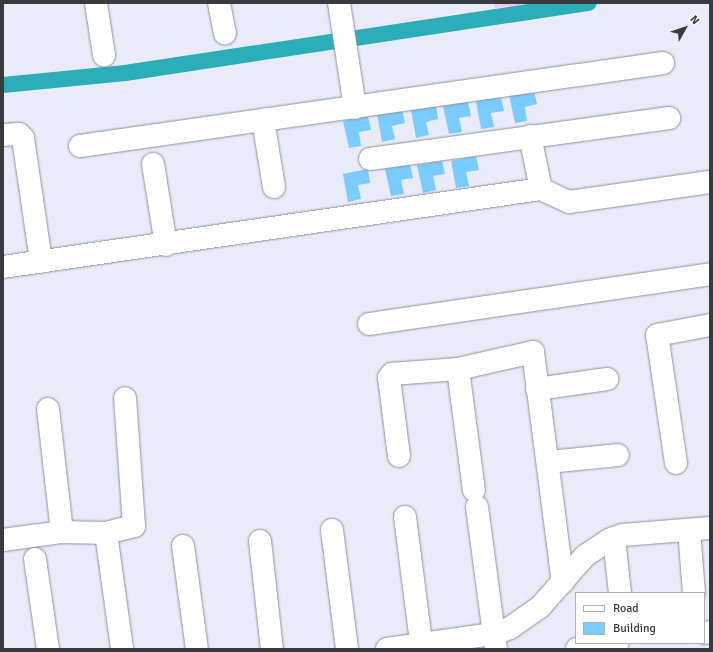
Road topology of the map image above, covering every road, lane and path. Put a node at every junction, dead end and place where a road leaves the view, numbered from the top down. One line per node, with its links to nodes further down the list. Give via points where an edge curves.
1 (96, 3): 5 (street)
2 (219, 3): 4 (street)
3 (341, 13): 7 (street)
4 (226, 33)
5 (104, 55)
6 (663, 62): 7 (street)
7 (355, 108): 9 (street)
8 (669, 118): 11 (street)
9 (263, 120): 12 (street); 16 (street)
10 (3, 135): 19 (street, via 19,134 23,138)
11 (530, 136): 13 (street); 17 (street)
12 (80, 146)
13 (370, 159)
14 (153, 164): 18 (street)
15 (710, 182): 17 (street, via 569,202)
16 (274, 187)
17 (541, 189): 18 (street)
18 (166, 245): 19 (street)
19 (41, 262): 20 (street)
20 (3, 267)
21 (710, 274): 22 (street)
22 (369, 324)
23 (710, 325): 32 (street, via 657,335)
24 (458, 369): 26 (street, via 532,352); 30 (street, via 394,372 390,376); 47 (street)
25 (607, 379): 26 (street)
26 (537, 389): 31 (street)
27 (125, 398): 38 (street, via 135,524)
28 (48, 410): 37 (street)
29 (618, 455): 31 (street)
30 (399, 456)
31 (548, 462): 44 (street)
32 (676, 463)
33 (405, 517): 49 (street)
34 (710, 528): 36 (street)
35 (332, 530): 54 (street)
36 (689, 530): 39 (street); 46 (street)
37 (62, 532): 38 (street); 40 (street)
38 (106, 533): 51 (street)
39 (614, 538): 44 (street, via 597,546); 45 (street)
40 (3, 540)
41 (260, 541): 53 (street)
42 (183, 546): 52 (street)
43 (35, 559): 50 (street)
44 (563, 582): 47 (street, via 527,618)
45 (620, 592)
46 (694, 592)
47 (494, 641): 49 (street)
48 (611, 644): 56 (street)
49 (422, 646): 55 (street)
50 (48, 649)
51 (122, 649)
52 (197, 649)
53 (272, 649)
54 (347, 649)
55 (386, 649)
56 (577, 649)

